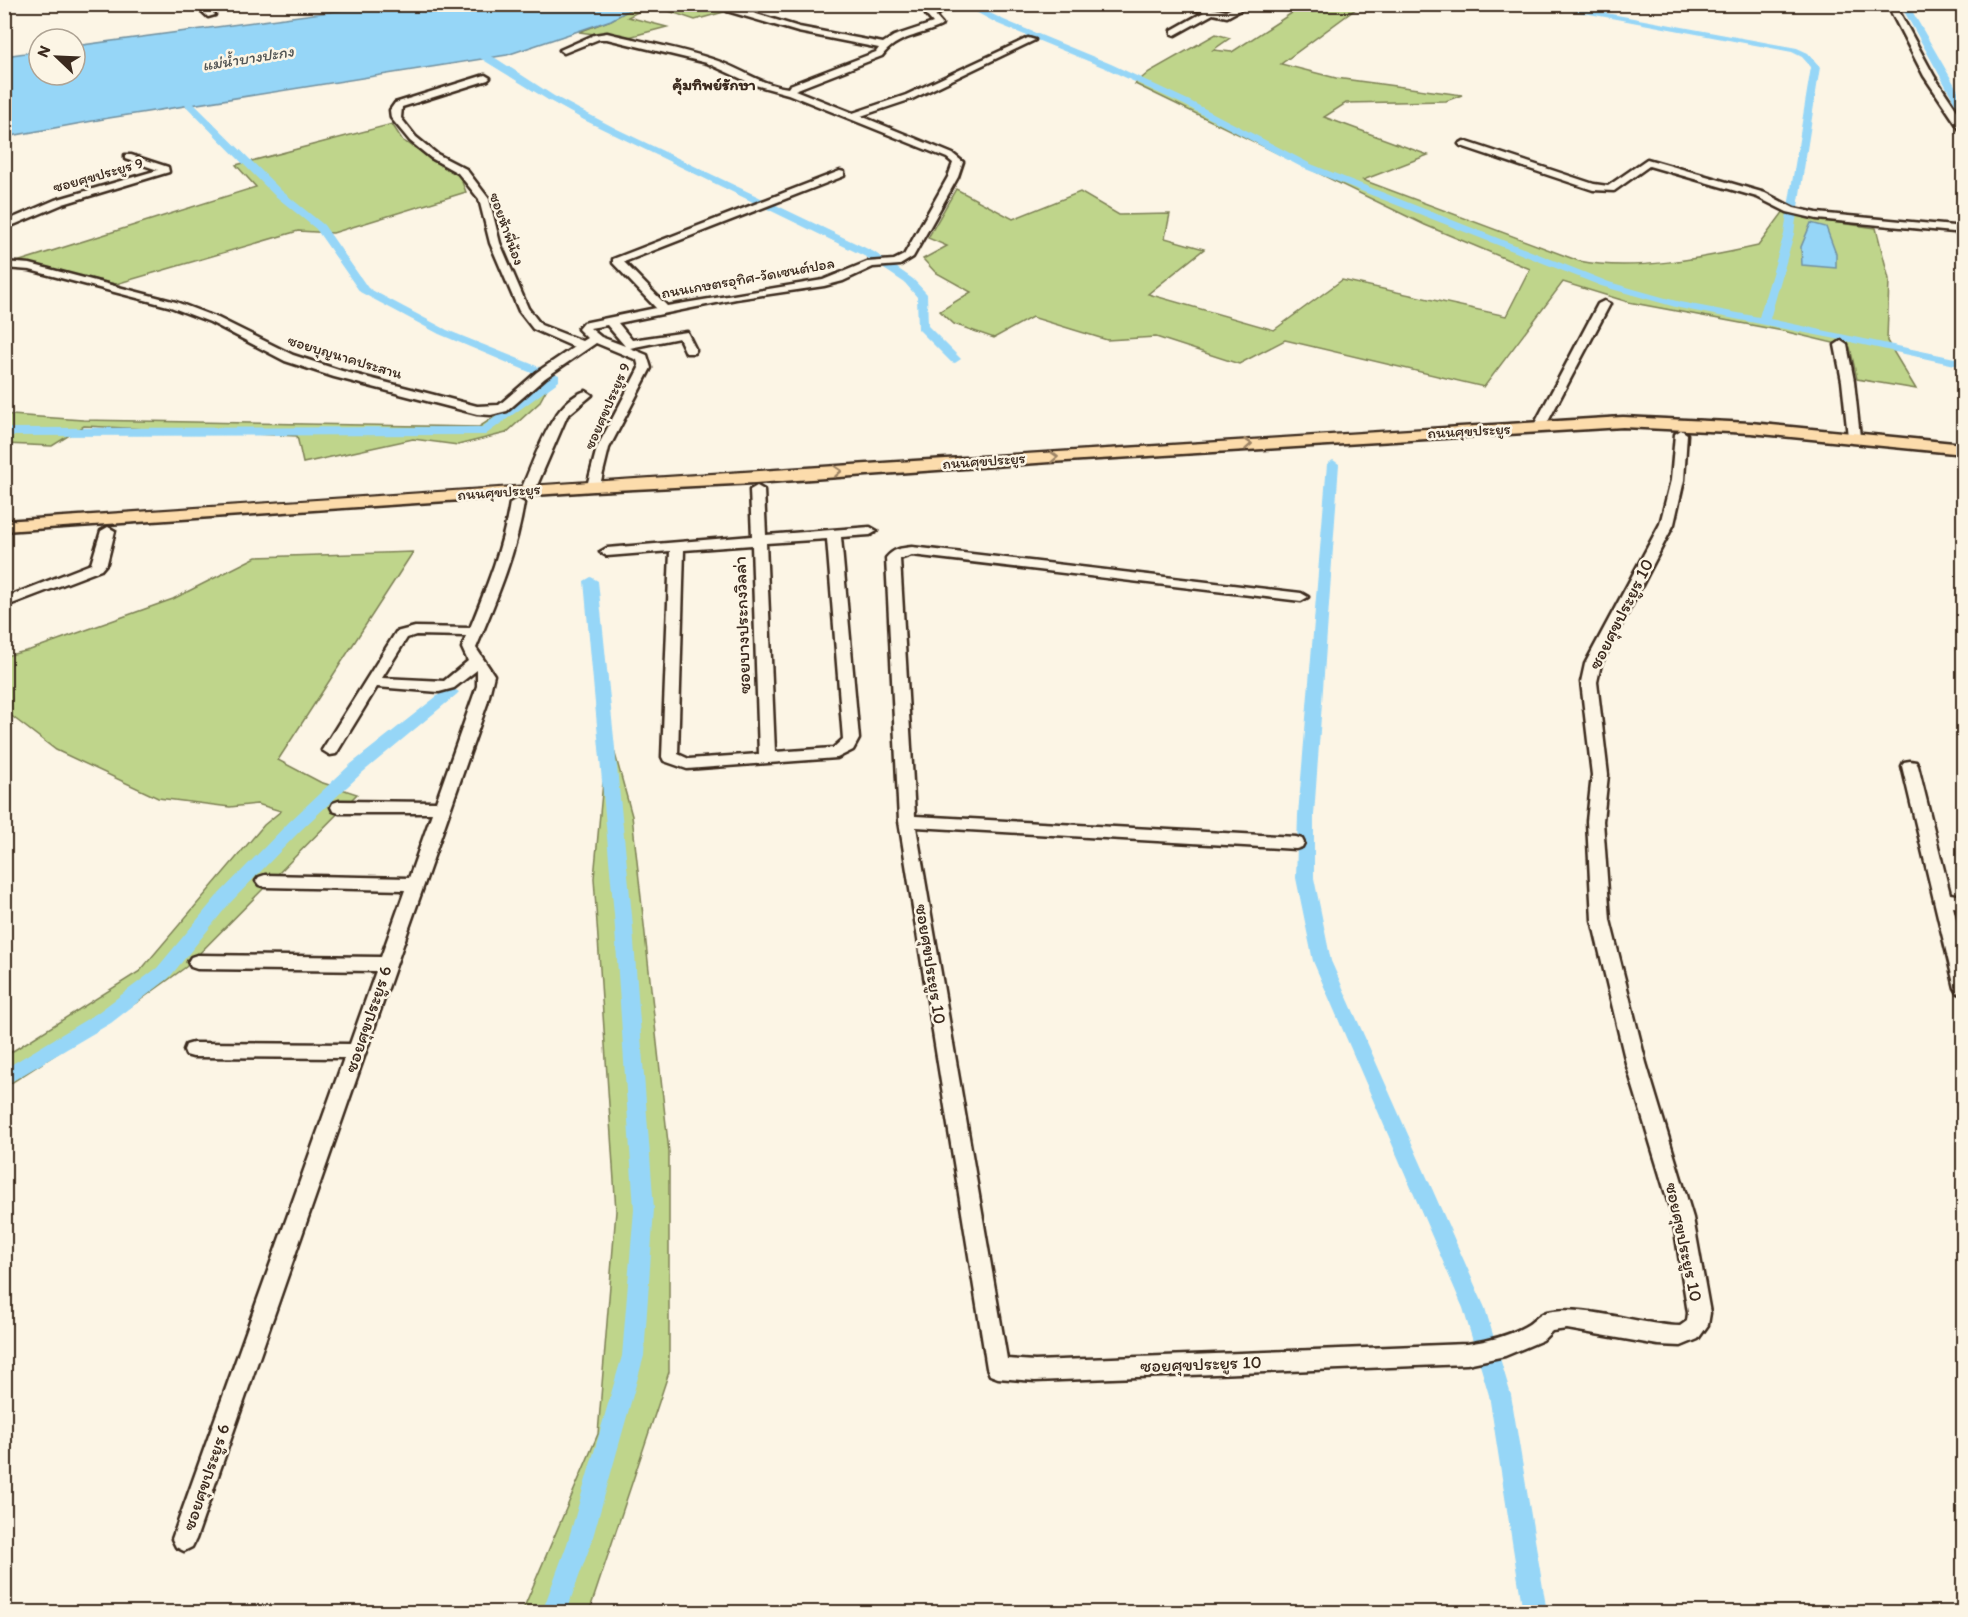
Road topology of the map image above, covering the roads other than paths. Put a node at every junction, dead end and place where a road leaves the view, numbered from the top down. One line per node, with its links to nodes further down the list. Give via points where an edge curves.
1 (198, 4): 8 (street)
2 (739, 4): 11 (street, via 730,9 798,29)
3 (1176, 4): 7 (street)
4 (1247, 4): 7 (street, via 1231,14)
5 (1891, 4): 16 (street, via 1923,67)
6 (950, 5): 11 (street, via 930,15 938,24)
7 (1210, 12): 9 (street)
8 (211, 15)
9 (1175, 32)
10 (1031, 40): 15 (street, via 909,97)
11 (883, 46): 14 (street, via 879,54)
12 (564, 50): 14 (street, ถนนเกษตรอุทิศ-วัดเซนต์ปอล, via 607,36 709,60 770,90)
13 (484, 78): 26 (street, ซอยห้าพี่น้อง, via 398,105 396,118 434,156 462,171 483,199 495,243 523,309 537,327)
14 (790, 91): 15 (street, ถนนเกษตรอุทิศ-วัดเซนต์ปอล)
15 (853, 116): 24 (street, ถนนเกษตรอุทิศ-วัดเซนต์ปอล, via 958,162 908,257 896,263 871,264 824,283)
16 (1964, 129)
17 (1464, 144): 21 (street, via 1593,187 1610,189 1647,162 1761,195 1800,212)
18 (129, 157): 20 (street, ซอยศุขประยูร 9, via 164,172 59,202)
19 (840, 174): 24 (street, via 616,261)
20 (4, 226)
21 (1964, 230)
22 (4, 265): 26 (street, ซอยบุญนาคประสาน, via 30,267 184,308 290,358 477,410 503,408)
23 (1604, 304): 31 (street)
24 (663, 309): 25 (street, ถนนเกษตรอุทิศ-วัดเซนต์ปอล)
25 (609, 320): 26 (street, ถนนเกษตรอุทิศ-วัดเซนต์ปอล, via 587,325 584,329); 28 (street)
26 (588, 342): 28 (street, ซอยศุขประยูร 9)
27 (1841, 345): 33 (street)
28 (625, 346): 29 (street, via 683,334); 37 (street, ซอยศุขประยูร 9, via 643,358 645,368 603,448)
29 (690, 350)
30 (586, 395): 38 (street, ซอยศุขประยูร 6, via 561,415)
31 (1539, 427): 33 (main road, ถนนศุขประยูร, via 1680,423); 36 (main road, ถนนศุขประยูร, one-way to 31, via 1050,457)
32 (1682, 434): 35 (main road, ถนนศุขประยูร); 36 (main road, ถนนศุขประยูร); 57 (street, ซอยศุขประยูร 10, via 1676,500 1667,524 1593,664 1589,682 1600,775 1595,821 1601,920 1636,1063 1683,1218 1699,1313 1697,1325 1690,1332 1681,1336 1658,1335 1567,1319 1546,1322 1534,1333 1497,1349 1467,1354 1035,1371 999,1368)
33 (1854, 437): 34 (main road, ถนนศุขประยูร)
34 (1964, 449)
35 (1964, 461)
36 (756, 484): 37 (main road, ถนนศุขประยูร); 38 (main road, ถนนศุขประยูร); 44 (street, ซอยบางประกงวิลล่า)
37 (594, 486): 38 (main road, ถนนศุขประยูร)
38 (522, 496): 39 (main road, ถนนศุขประยูร); 40 (main road, ถนนศุขประยูร); 49 (street, ซอยศุขประยูร 6, via 498,578)
39 (4, 526)
40 (108, 531): 43 (main road, ถนนศุขประยูร); 48 (street, via 99,563 91,571)
41 (870, 531): 42 (street)
42 (834, 534): 44 (street); 53 (street, via 850,739 837,753)
43 (4, 537)
44 (758, 540): 45 (street); 53 (street, ซอยบางประกงวิลล่า)
45 (677, 546): 46 (street); 53 (street, via 670,757 687,764)
46 (607, 552)
47 (1301, 597): 57 (street, ซอยศุขประยูร 10, via 912,551 897,553 893,565)
48 (4, 603)
49 (474, 632): 50 (street, ซอยศุขประยูร 6, via 469,652); 51 (street, via 415,631 401,635)
50 (476, 662): 51 (street, via 449,685 439,687); 56 (street, ซอยศุขประยูร 6, via 483,667 485,684)
51 (372, 682): 52 (street)
52 (330, 750)
53 (767, 758)
54 (1910, 766): 61 (street)
55 (339, 807): 56 (street)
56 (442, 808): 60 (street, ซอยศุขประยูร 6)
57 (907, 821): 58 (street)
58 (1296, 843)
59 (265, 881): 60 (street)
60 (415, 884): 64 (street, ซอยศุขประยูร 6)
61 (1942, 899): 62 (street); 65 (street)
62 (1964, 902)
63 (197, 962): 64 (street)
64 (387, 964): 67 (street, ซอยศุขประยูร 6)
65 (1964, 988)
66 (193, 1050): 67 (street)
67 (356, 1051): 68 (street, ซอยศุขประยูร 6)
68 (184, 1539)

